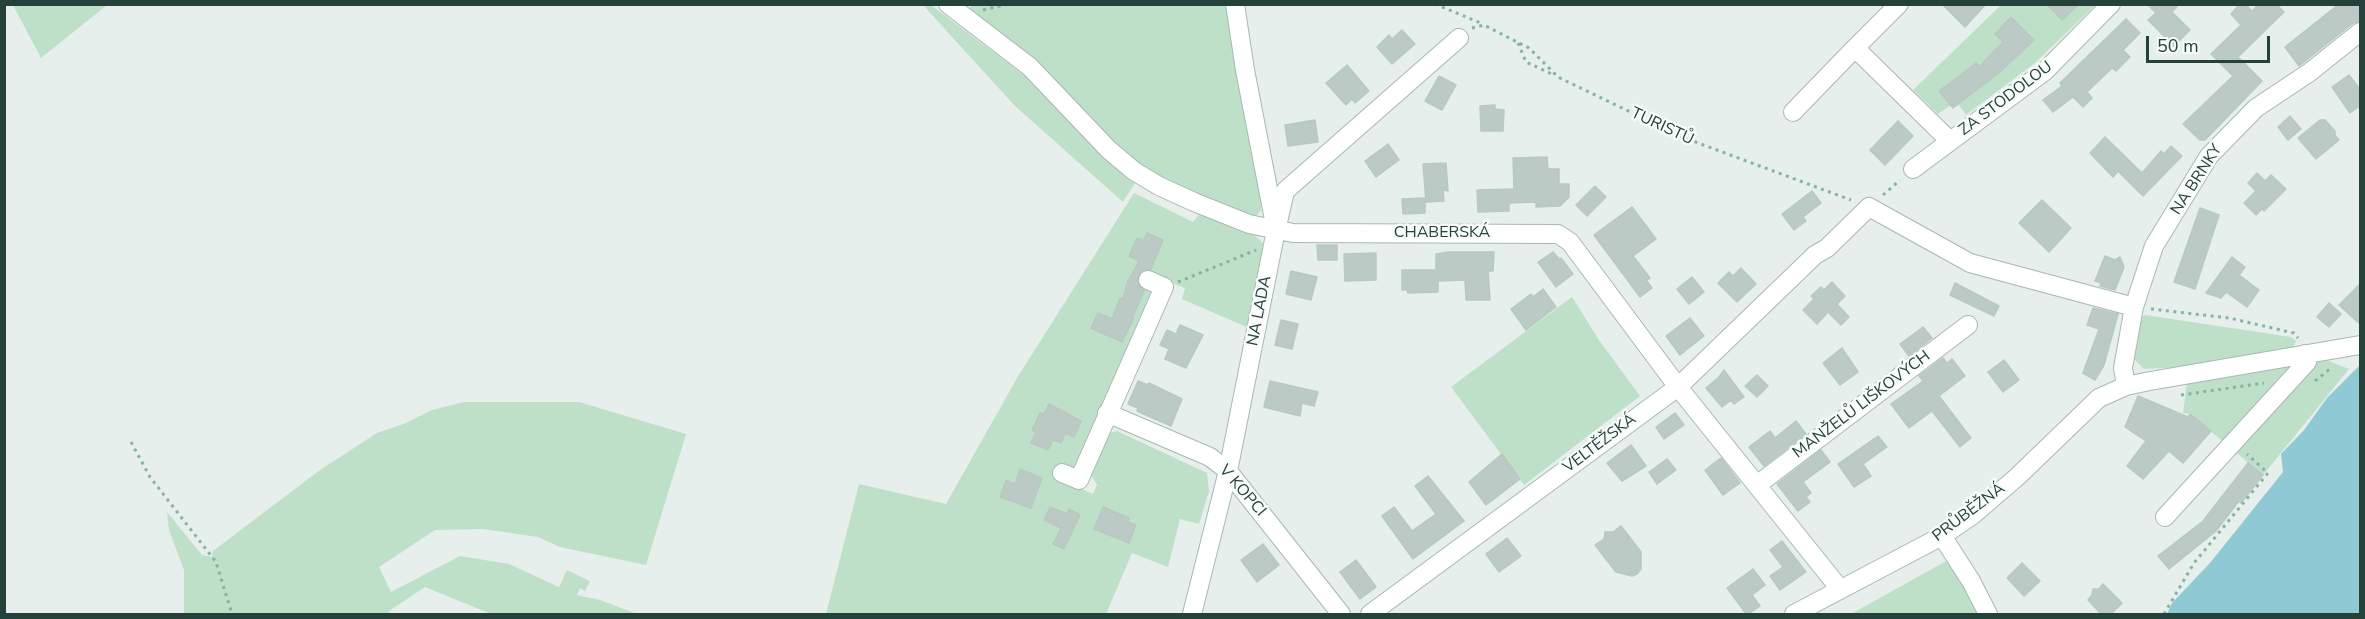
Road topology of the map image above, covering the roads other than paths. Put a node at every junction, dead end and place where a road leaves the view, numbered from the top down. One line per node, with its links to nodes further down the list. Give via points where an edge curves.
1 (948, 4): 11 (street, CHABERSKÁ, via 1030,67 1134,171 1159,186)
2 (1235, 4): 11 (street, NA LADA)
3 (1899, 4): 7 (street)
4 (2112, 4): 9 (street, ZA STODOLOU, via 2045,71)
5 (2361, 32): 13 (street, NA BRNKY, via 2256,108 2209,156 2154,246)
6 (1459, 38): 11 (street, via 1285,191)
7 (1855, 48): 8 (street); 9 (street, ZA STODOLOU)
8 (1793, 112)
9 (1950, 141): 10 (street, ZA STODOLOU)
10 (1913, 169)
11 (1275, 236): 18 (street, CHABERSKÁ, via 1558,234 1570,242); 20 (street, NA LADA)
12 (1156, 284): 19 (street)
13 (2134, 307): 17 (street, NA BRNKY, via 2123,368); 18 (street, VELTĚŽSKÁ, via 1970,263 1869,207)
14 (1968, 325): 22 (street, MANŽELŮ LIŠKOVÝCH)
15 (2361, 345): 16 (street, PRŮBĚŽNÁ)
16 (2304, 349): 17 (street, PRŮBĚŽNÁ); 23 (street, via 2307,362)
17 (2126, 386): 24 (street, PRŮBĚŽNÁ, via 2099,398 2017,477)
18 (1678, 387): 22 (street, CHABERSKÁ); 28 (street, VELTĚŽSKÁ)
19 (1107, 413): 20 (street, V KOPCI, via 1210,457); 21 (street)
20 (1228, 471): 26 (street, NA LADA); 27 (street, V KOPCI)
21 (1077, 480)
22 (1756, 485): 25 (street, CHABERSKÁ)
23 (2165, 517)
24 (1942, 536): 25 (street, PRŮBĚŽNÁ); 30 (street)
25 (1840, 589): 29 (street, PRŮBĚŽNÁ)
26 (1192, 615)
27 (1341, 615)
28 (1370, 615)
29 (1794, 615)
30 (1988, 615)

